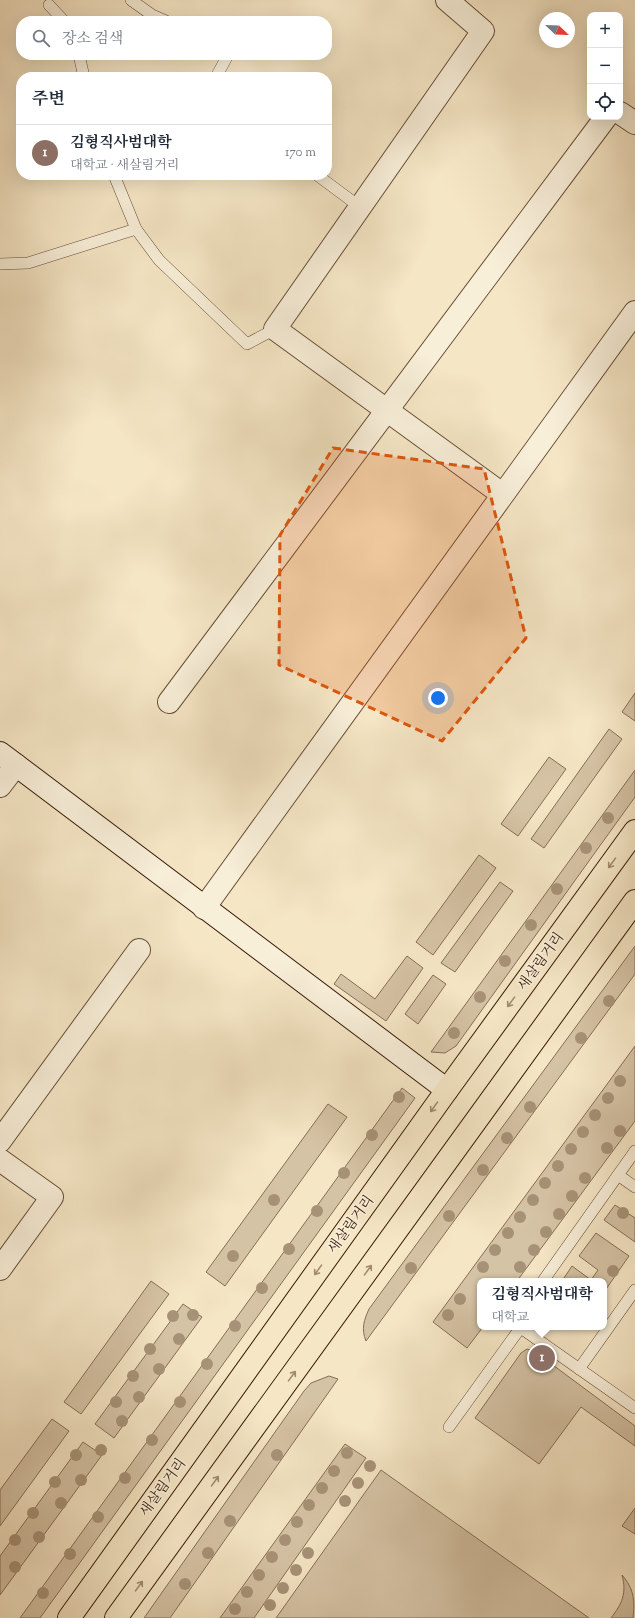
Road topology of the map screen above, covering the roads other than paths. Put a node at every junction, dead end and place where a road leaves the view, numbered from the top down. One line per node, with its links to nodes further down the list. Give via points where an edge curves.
1 (131, 0): 5 (lane)
2 (447, 0): 15 (street, via 483,31)
3 (49, 5): 4 (lane)
4 (59, 16)
5 (154, 16)
6 (80, 60): 8 (lane)
7 (225, 60): 9 (lane)
8 (83, 72)
9 (219, 72)
10 (623, 115): 12 (street)
11 (604, 120): 20 (street)
12 (635, 123)
13 (116, 180): 16 (lane)
14 (324, 180): 15 (lane)
15 (360, 207): 19 (street)
16 (136, 229): 17 (lane, via 28,263); 19 (lane, via 159,260 247,344)
17 (0, 264)
18 (635, 312): 21 (street)
19 (275, 329): 20 (street)
20 (387, 410): 21 (street); 22 (street)
21 (502, 494): 27 (street)
22 (169, 702)
23 (8, 759): 24 (street); 27 (street)
24 (0, 786)
25 (635, 832): 29 (main road, 새살림거리, one-way to 29)
26 (635, 901): 46 (main road, one-way to 26)
27 (204, 908): 29 (street)
28 (139, 950): 30 (street)
29 (446, 1090): 45 (main road, 새살림거리, one-way to 45)
30 (0, 1141)
31 (635, 1151): 33 (lane)
32 (0, 1160): 35 (street, via 52,1197)
33 (618, 1175): 34 (lane); 36 (lane)
34 (635, 1187)
35 (0, 1269)
36 (545, 1278)
37 (635, 1290): 41 (lane)
38 (519, 1330): 44 (lane)
39 (525, 1330): 42 (lane)
40 (607, 1330): 42 (lane)
41 (607, 1330)
42 (579, 1369): 43 (lane)
43 (635, 1408)
44 (449, 1427)
45 (69, 1618)
46 (116, 1618)

